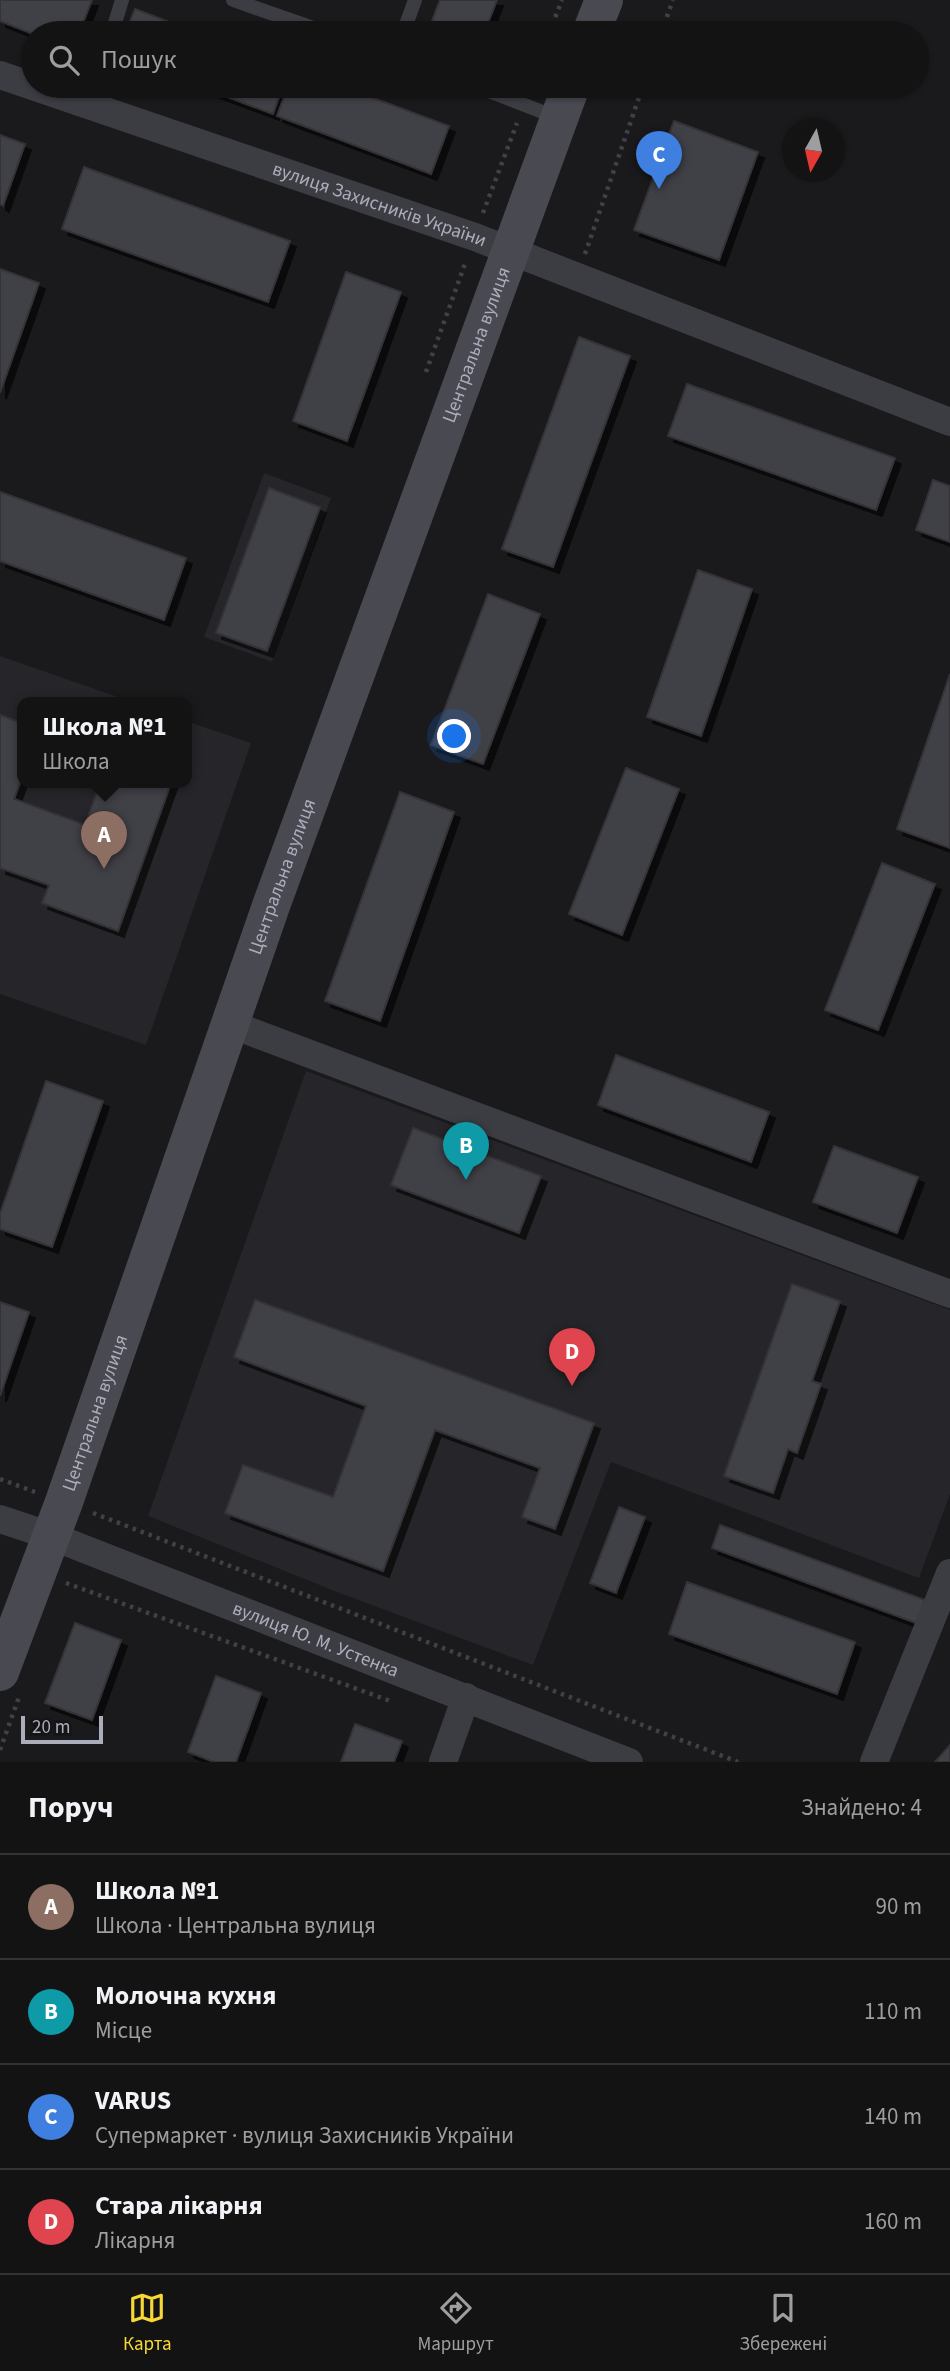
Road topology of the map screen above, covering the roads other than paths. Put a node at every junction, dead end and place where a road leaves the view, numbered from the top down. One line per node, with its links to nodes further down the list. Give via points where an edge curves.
1 (122, 0): 5 (lane)
2 (233, 0): 6 (lane)
3 (415, 0): 7 (lane)
4 (604, 0): 8 (main road)
5 (116, 21)
6 (293, 21)
7 (407, 21)
8 (596, 21)
9 (0, 75): 10 (street, вулиця Захисників України)
10 (21, 81)
11 (84, 98): 14 (street, вулиця Захисників України)
12 (543, 98): 13 (lane)
13 (565, 102): 14 (main road, Центральна вулиця)
14 (512, 252): 15 (street, вулиця Захисників України); 16 (main road, Центральна вулиця)
15 (950, 422)
16 (230, 1024): 17 (street); 19 (main road, Центральна вулиця)
17 (950, 1294)
18 (0, 1519): 19 (street, вулиця Ю. М. Устенка)
19 (51, 1536): 21 (main road, Центральна вулиця); 22 (street, вулиця Ю. М. Устенка)
20 (950, 1573): 25 (street)
21 (0, 1672)
22 (466, 1697): 23 (street); 24 (street, вулиця Ю. М. Устенка)
23 (443, 1762)
24 (629, 1762)
25 (874, 1762)

